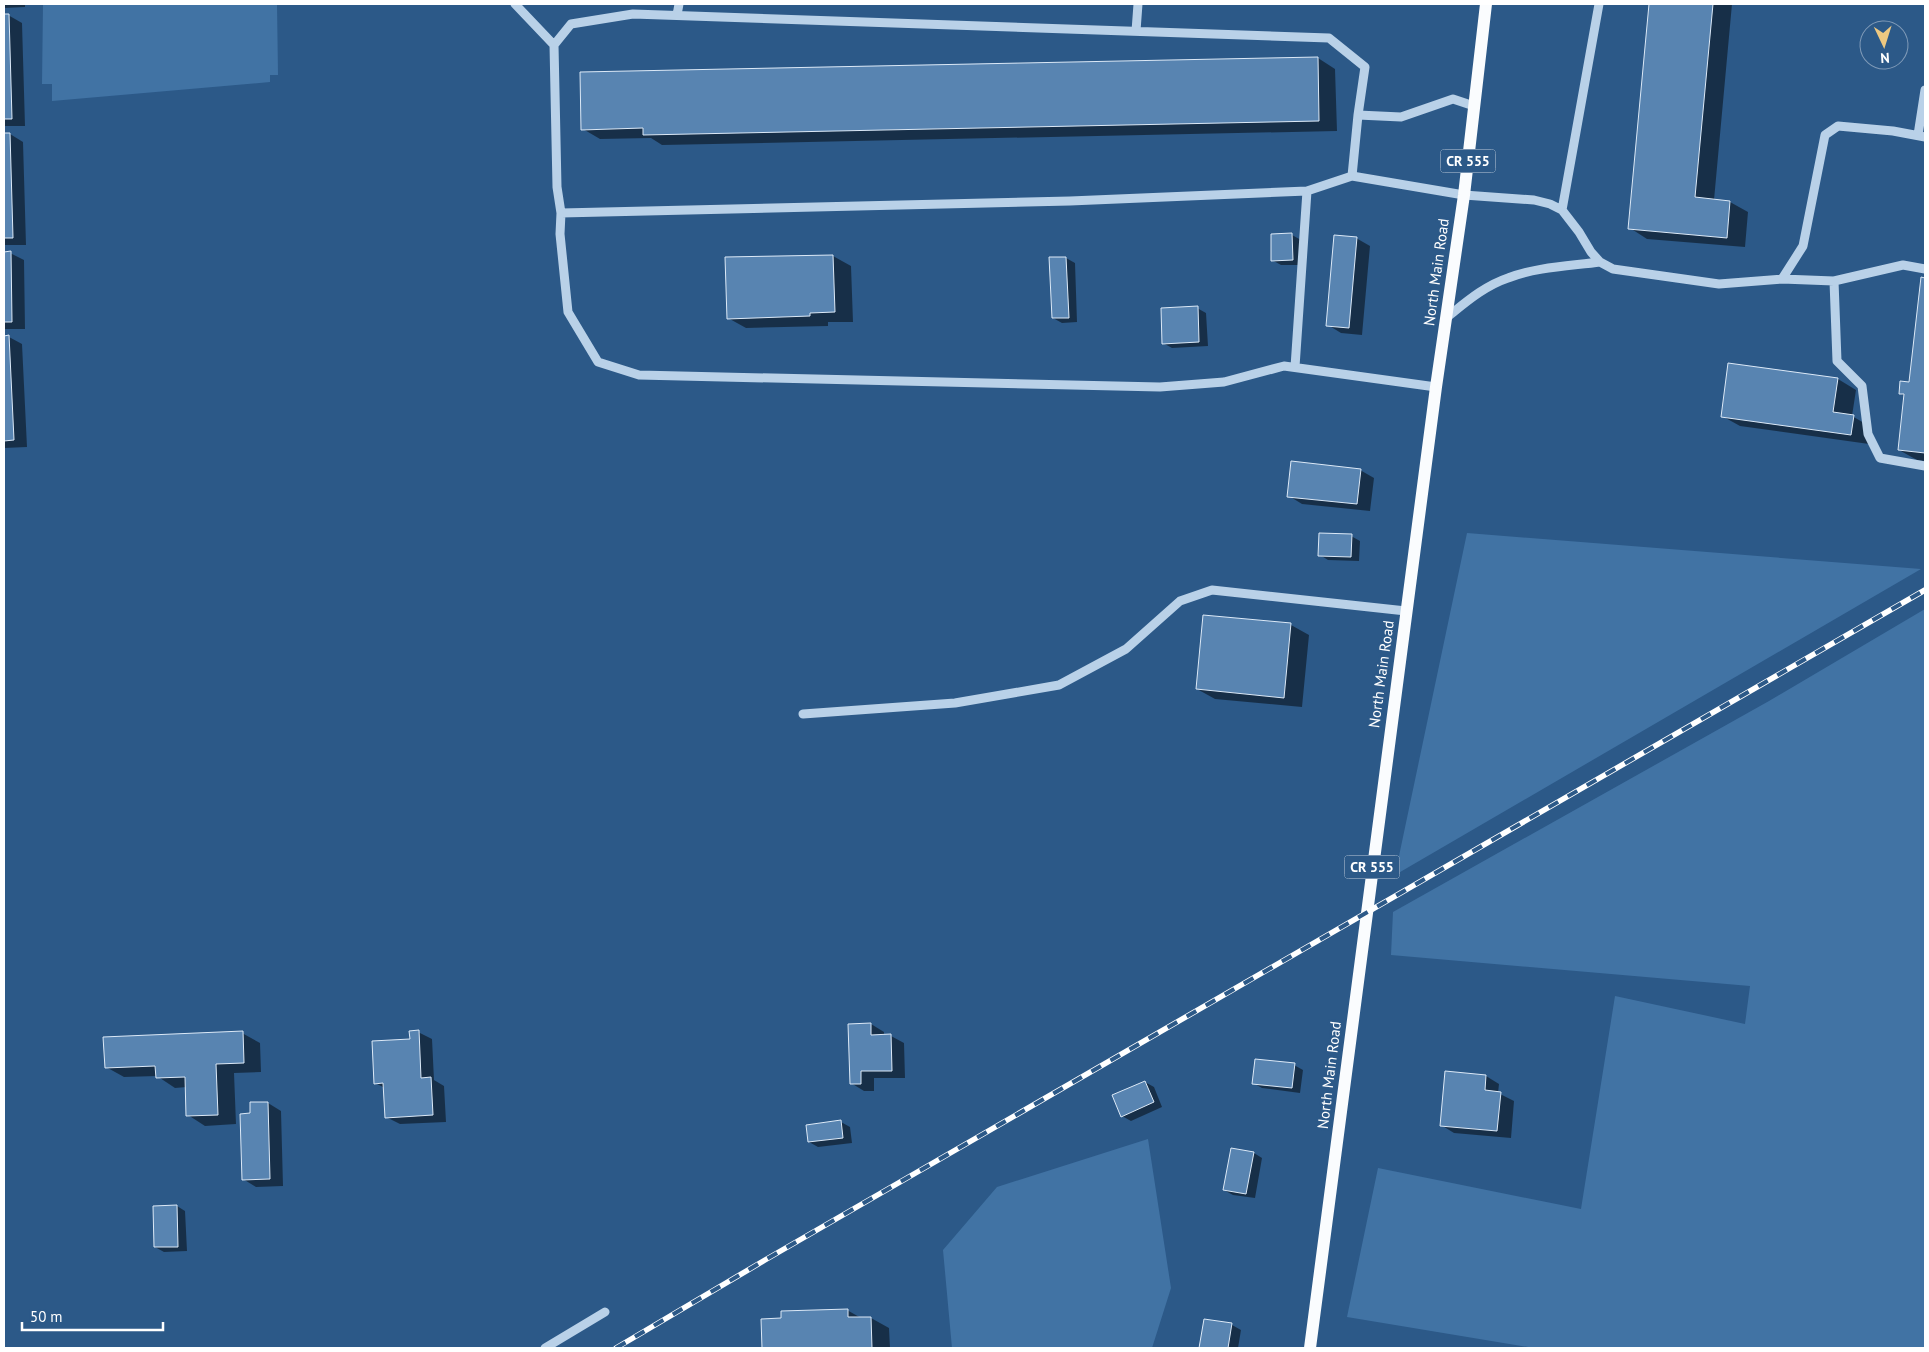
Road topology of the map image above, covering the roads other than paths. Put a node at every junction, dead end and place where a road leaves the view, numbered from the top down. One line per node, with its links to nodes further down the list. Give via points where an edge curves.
1 (515, 4): 8 (street)
2 (679, 4): 6 (street)
3 (1138, 4): 7 (street)
4 (1486, 4): 10 (main road, North Main Road / CR 555)
5 (1599, 4): 16 (street)
6 (677, 15): 7 (street); 8 (street, via 633,14 571,24)
7 (1136, 31): 11 (street, via 1329,38 1365,67)
8 (554, 45): 17 (street, via 557,179)
9 (1925, 90): 12 (street)
10 (1474, 106): 11 (street, via 1453,99 1401,117); 15 (main road, North Main Road / CR 555)
11 (1358, 115): 13 (street)
12 (1922, 136): 20 (street, via 1838,126 1825,135 1803,246)
13 (1352, 176): 14 (street); 15 (street)
14 (1307, 191): 17 (street, via 1070,201); 23 (street)
15 (1464, 195): 16 (street, via 1534,200); 22 (main road, North Main Road / CR 555)
16 (1562, 210): 18 (street)
17 (561, 213): 23 (street, via 568,312 598,362 639,375 1160,387 1224,382 1284,366)
18 (1600, 262): 20 (street, via 1613,269 1719,284); 22 (street, via 1508,277 1485,289)
19 (1925, 269): 21 (street, via 1903,264)
20 (1782, 279): 21 (street)
21 (1834, 281): 25 (street, via 1837,361 1862,386 1868,434 1880,458)
22 (1446, 318): 24 (main road, North Main Road / CR 555)
23 (1295, 367): 24 (street)
24 (1436, 387): 26 (main road, North Main Road / CR 555)
25 (1925, 466)
26 (1406, 611): 27 (street, via 1212,590 1180,601 1126,649 1060,684 955,703); 30 (main road, North Main Road / CR 555)
27 (803, 714)
28 (605, 1312): 29 (street)
29 (546, 1348)
30 (1310, 1348)

